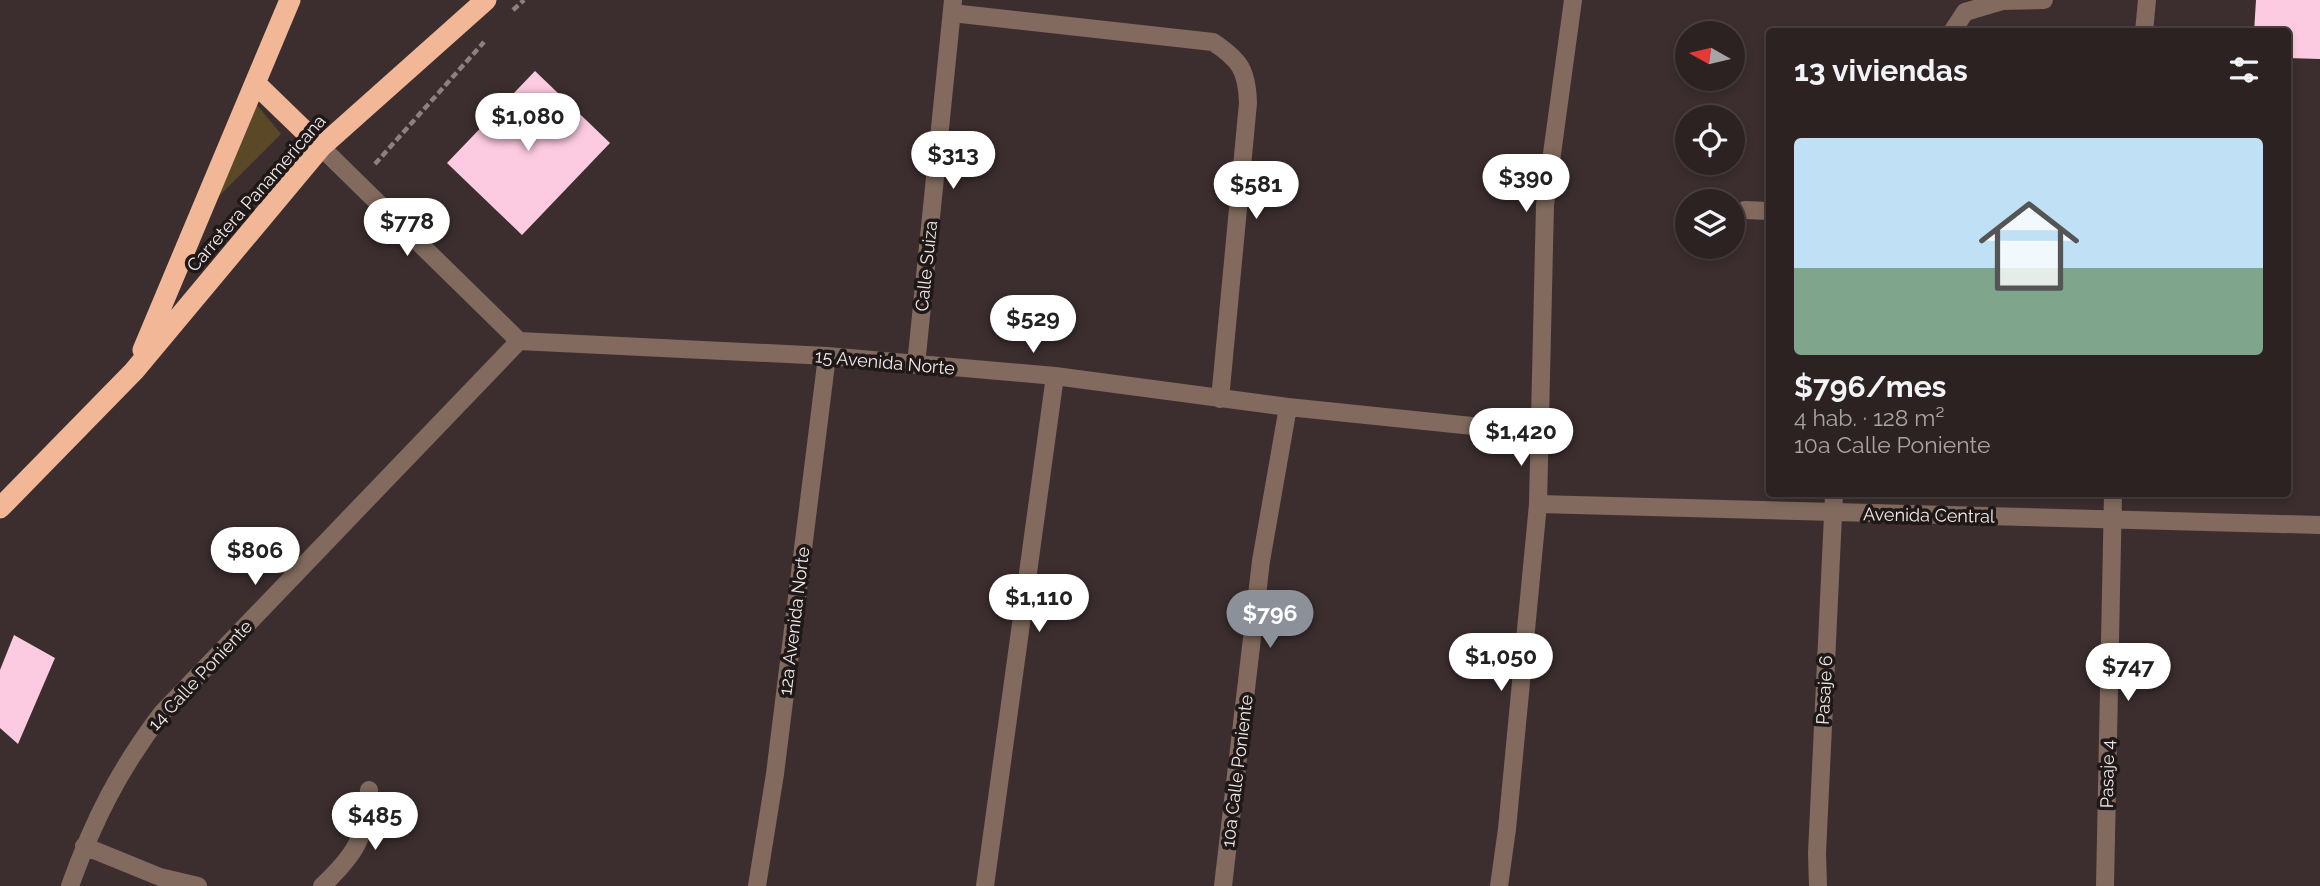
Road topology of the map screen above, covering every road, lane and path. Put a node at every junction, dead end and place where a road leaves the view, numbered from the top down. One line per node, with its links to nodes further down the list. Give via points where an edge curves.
1 (290, 0): 12 (highway, Carretera Panamericana)
2 (524, 0): 8 (path)
3 (1573, 0): 24 (street, via 1545,205)
4 (2044, 0): 9 (street, via 2002,1 1965,12)
5 (2147, 0): 10 (street)
6 (478, 2): 13 (highway, Carretera Panamericana)
7 (952, 7): 19 (street, Calle Suiza); 22 (street, via 1213,42 1233,55 1247,79 1248,103)
8 (506, 18)
9 (1955, 28)
10 (2144, 28)
11 (487, 38): 14 (path)
12 (255, 83): 13 (highway); 20 (highway, Carretera Panamericana)
13 (321, 147): 14 (street); 20 (highway, Carretera Panamericana)
14 (358, 183): 17 (street)
15 (1745, 210): 16 (street)
16 (1766, 211)
17 (519, 341): 18 (street, 15 Avenida Norte); 33 (street, 14 Calle Poniente, via 162,713 129,757)
18 (827, 356): 19 (street, 15 Avenida Norte); 37 (street, 12a Avenida Norte)
19 (916, 365): 21 (street, 15 Avenida Norte)
20 (134, 371): 28 (highway, Carretera Panamericana)
21 (1055, 376): 22 (street, 15 Avenida Norte); 38 (street)
22 (1220, 399): 23 (street, 15 Avenida Norte)
23 (1288, 407): 24 (street, 15 Avenida Norte); 39 (street, 10a Calle Poniente, via 1261,561)
24 (1541, 433): 27 (street)
25 (1834, 497): 29 (street, Pasaje 6)
26 (2113, 497): 30 (street, Pasaje 4)
27 (1538, 504): 29 (street, Avenida Central); 40 (street)
28 (0, 509)
29 (1832, 512): 30 (street, Avenida Central); 41 (street, Pasaje 6)
30 (2112, 520): 31 (street, Avenida Central); 42 (street, Pasaje 4)
31 (2320, 525)
32 (369, 790): 36 (street, via 366,827 350,856)
33 (84, 846): 34 (street, 14 Calle Poniente); 35 (street, via 160,877)
34 (70, 886)
35 (198, 886)
36 (322, 886)
37 (757, 886)
38 (985, 886)
39 (1223, 886)
40 (1499, 886)
41 (1818, 886)
42 (2105, 886)

